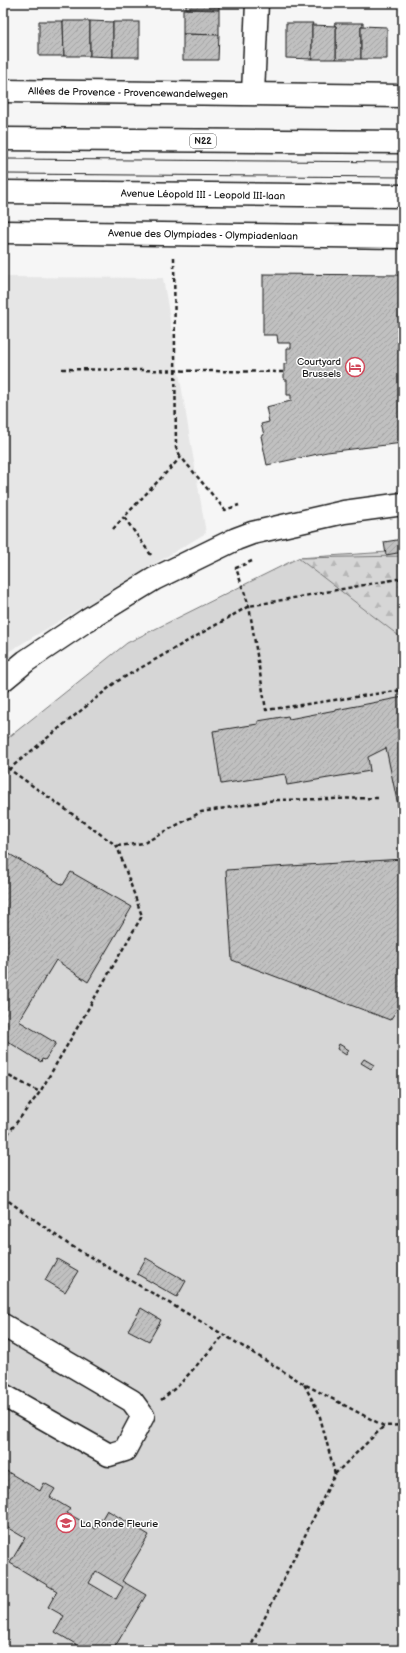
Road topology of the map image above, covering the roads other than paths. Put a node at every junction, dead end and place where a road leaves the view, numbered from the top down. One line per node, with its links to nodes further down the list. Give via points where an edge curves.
1 (257, 3): 3 (street)
2 (3, 90): 3 (street, Allées de Provence - Provencewandelwegen)
3 (253, 93): 4 (street, Allées de Provence - Provencewandelwegen)
4 (403, 96)
5 (3, 139): 6 (street, N22)
6 (403, 142)
7 (3, 192): 8 (street, Avenue Léopold III - Leopold III-laan)
8 (403, 196)
9 (3, 232): 10 (street, Avenue des Olympiades - Olympiadenlaan)
10 (403, 237)
11 (403, 504): 12 (street, via 344,512 252,533 165,573 87,620 26,661)
12 (3, 680)
13 (3, 1325): 14 (street, via 132,1401 143,1416 125,1450 109,1455)
14 (3, 1395)

